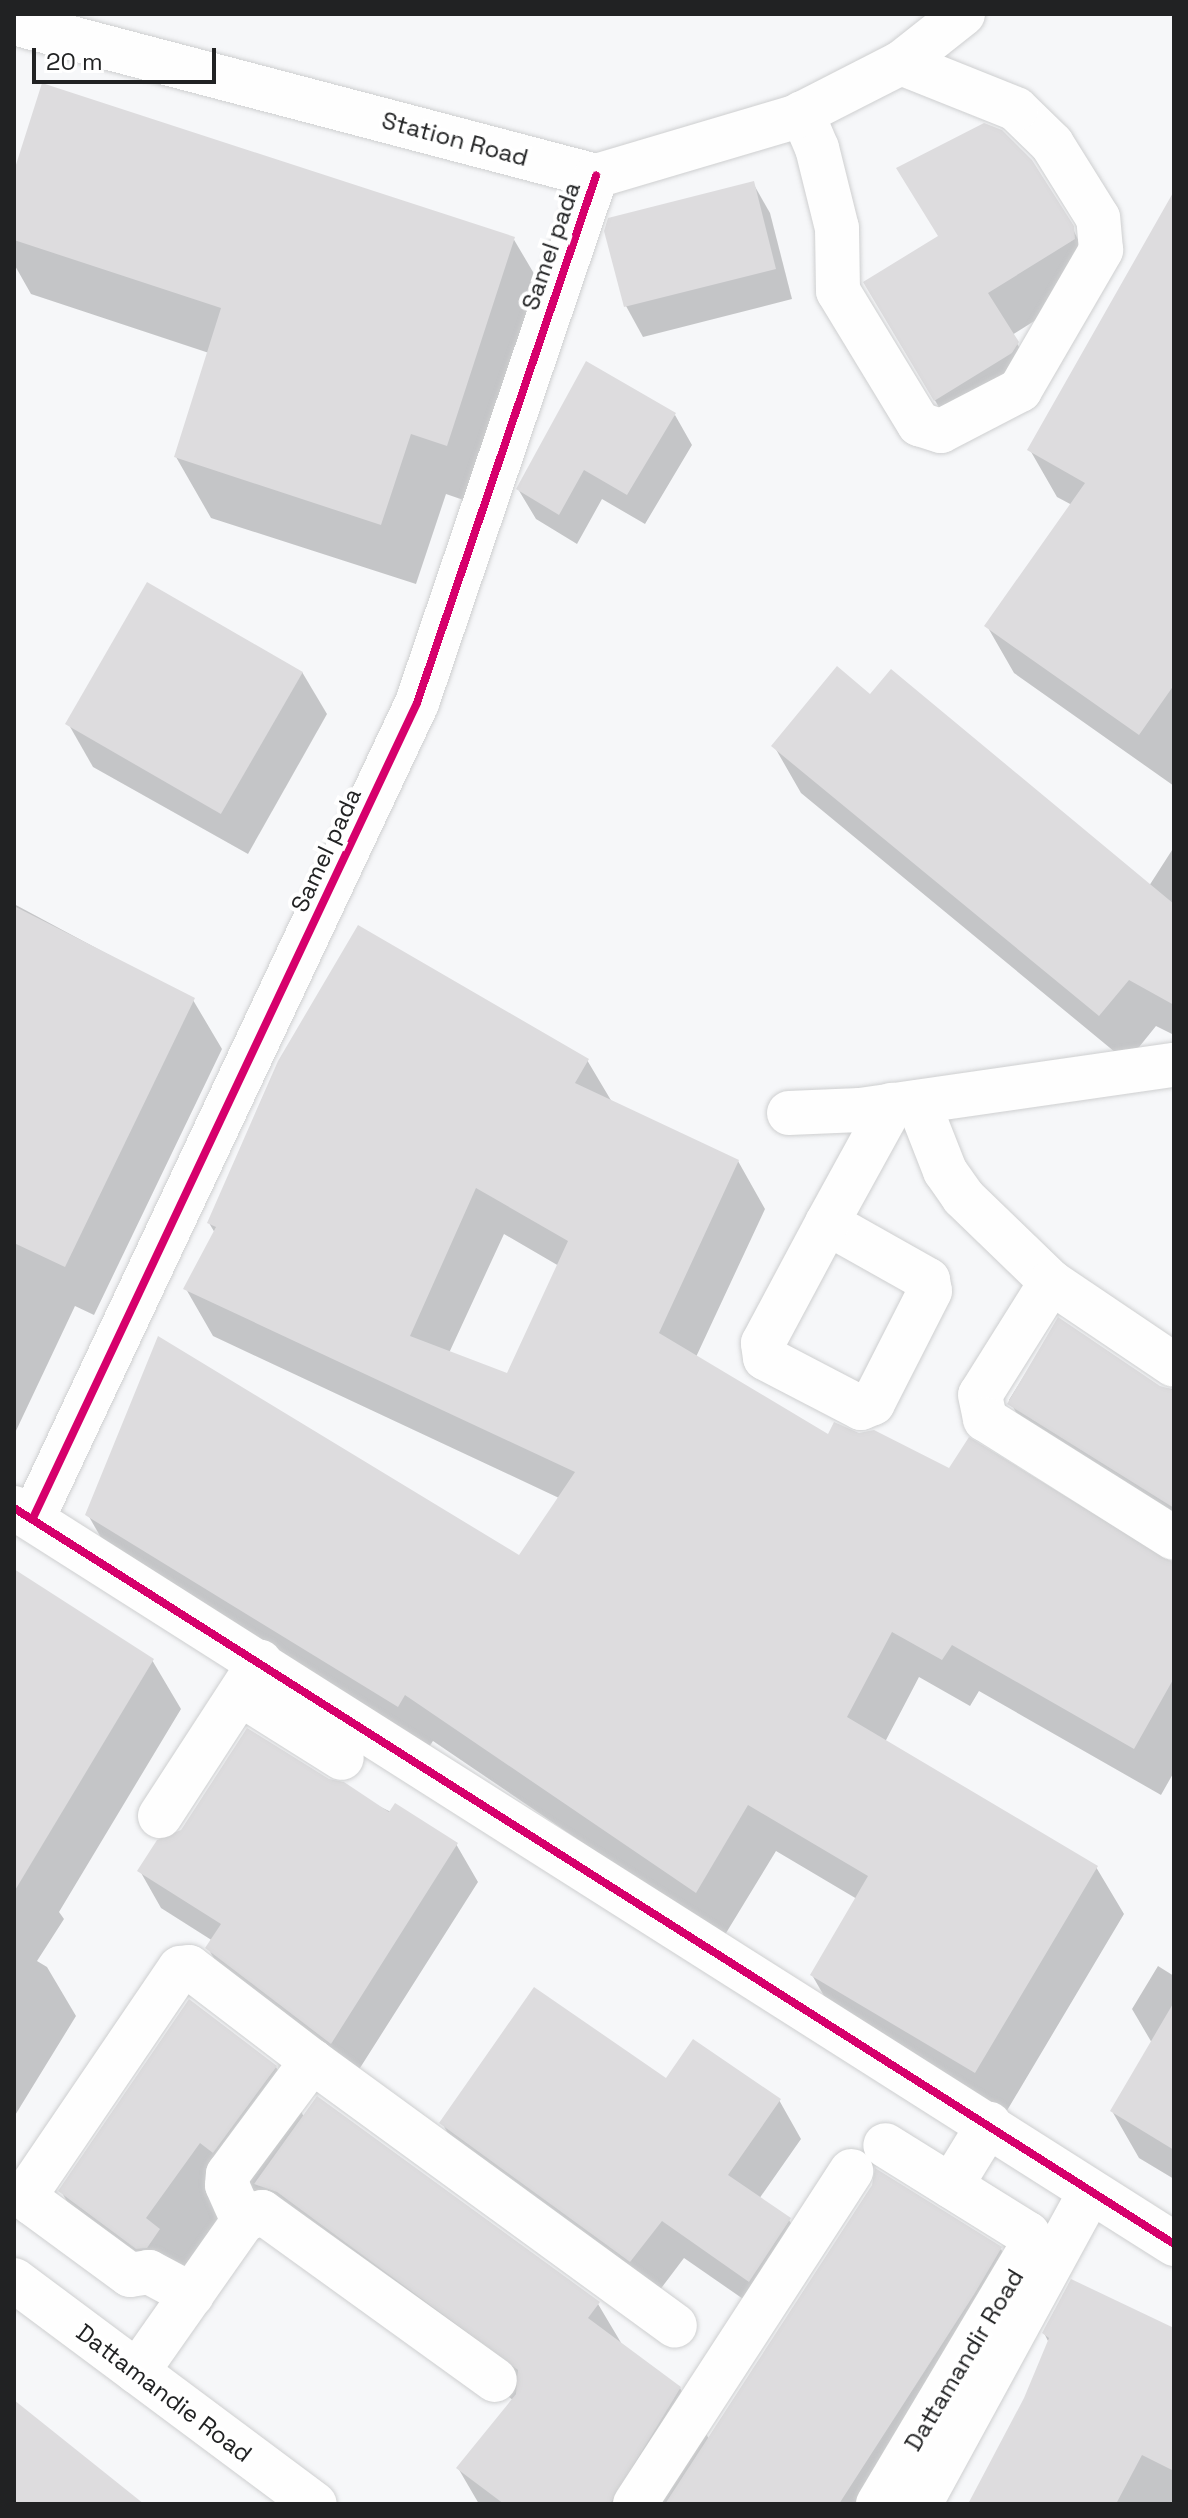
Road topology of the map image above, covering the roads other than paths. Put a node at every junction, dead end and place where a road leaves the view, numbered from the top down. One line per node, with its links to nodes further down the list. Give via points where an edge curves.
1 (963, 14): 3 (street)
2 (14, 23): 5 (street, Station Road)
3 (901, 63): 4 (street); 4 (street, via 1016,109 1052,144 1098,218 1101,250 1020,390 941,431 919,424 838,291 835,215)
4 (802, 113): 5 (street)
5 (596, 176): 12 (street, Samel pada, via 417,703)
6 (1174, 1065): 7 (street)
7 (905, 1103): 8 (street); 9 (street); 10 (street, via 963,1197)
8 (789, 1113)
9 (827, 1223)
10 (1051, 1282): 11 (street); 13 (street, via 980,1395 985,1419)
11 (1174, 1365)
12 (24, 1513): 14 (street)
13 (1174, 1538)
14 (250, 1678): 15 (street); 16 (street); 18 (street)
15 (342, 1758)
16 (160, 1816)
17 (312, 2061): 23 (street, via 228,2174 227,2185); 26 (street, via 189,1967 180,1968 29,2190 32,2203 130,2275 149,2272); 27 (street)
18 (989, 2124): 21 (street); 22 (street)
19 (885, 2145): 21 (street, Dattamandir Road)
20 (851, 2171): 31 (street)
21 (951, 2186): 32 (street, Dattamandir Road, via 1028,2234 1029,2251)
22 (1090, 2192): 24 (street); 33 (street)
23 (243, 2221): 26 (street); 29 (street, via 262,2212 271,2214)
24 (1174, 2244)
25 (14, 2280): 28 (street, Dattamandie Road)
26 (192, 2295): 28 (street)
27 (675, 2326)
28 (137, 2372): 30 (street, Dattamandie Road)
29 (495, 2380)
30 (302, 2501)
31 (635, 2504)
32 (878, 2504)
33 (920, 2504)

